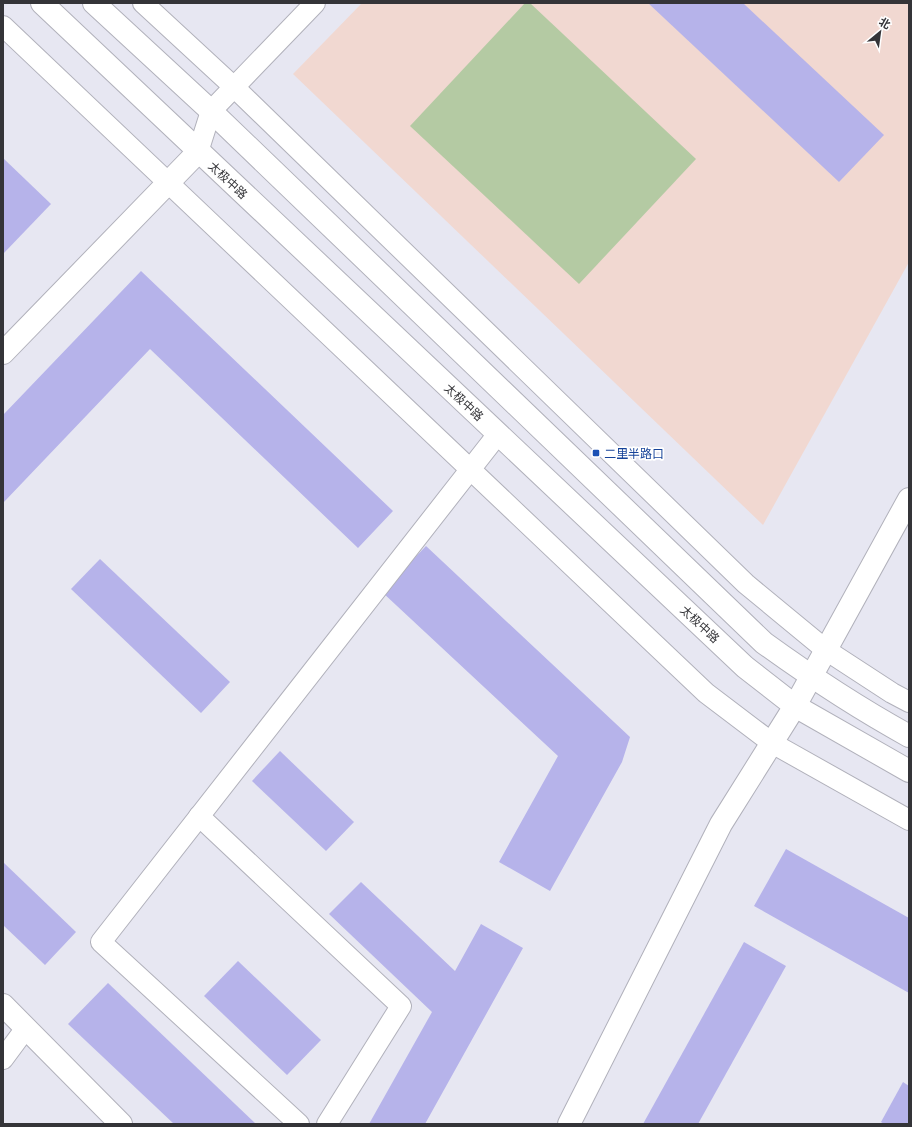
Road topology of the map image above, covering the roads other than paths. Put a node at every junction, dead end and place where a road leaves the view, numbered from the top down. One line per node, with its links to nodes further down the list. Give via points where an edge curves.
1 (42, 3): 8 (main road, 太极中路)
2 (94, 3): 7 (main road)
3 (142, 3): 6 (street)
4 (316, 3): 6 (street)
5 (3, 26): 9 (street)
6 (234, 88): 7 (street); 14 (street, via 746,584)
7 (211, 110): 8 (street); 15 (main road, via 764,643)
8 (198, 152): 9 (main road); 11 (main road, 太极中路)
9 (168, 183): 10 (main road); 12 (street)
10 (3, 353)
11 (498, 434): 12 (street); 17 (main road, 太极中路, via 745,667)
12 (471, 469): 19 (street, via 706,693); 21 (street)
13 (909, 499): 14 (main road)
14 (826, 650): 15 (main road); 16 (street)
15 (811, 677): 17 (main road); 18 (main road, via 868,714)
16 (909, 702)
17 (795, 706): 19 (main road); 20 (main road, 太极中路)
18 (909, 736)
19 (772, 743): 22 (street); 29 (main road, via 721,824)
20 (909, 771)
21 (199, 816): 27 (street, via 101,942); 28 (street, via 401,1006)
22 (909, 820)
23 (3, 1005): 24 (main road)
24 (26, 1028): 25 (street); 26 (main road)
25 (3, 1059)
26 (121, 1124)
27 (298, 1124)
28 (327, 1124)
29 (569, 1124)

